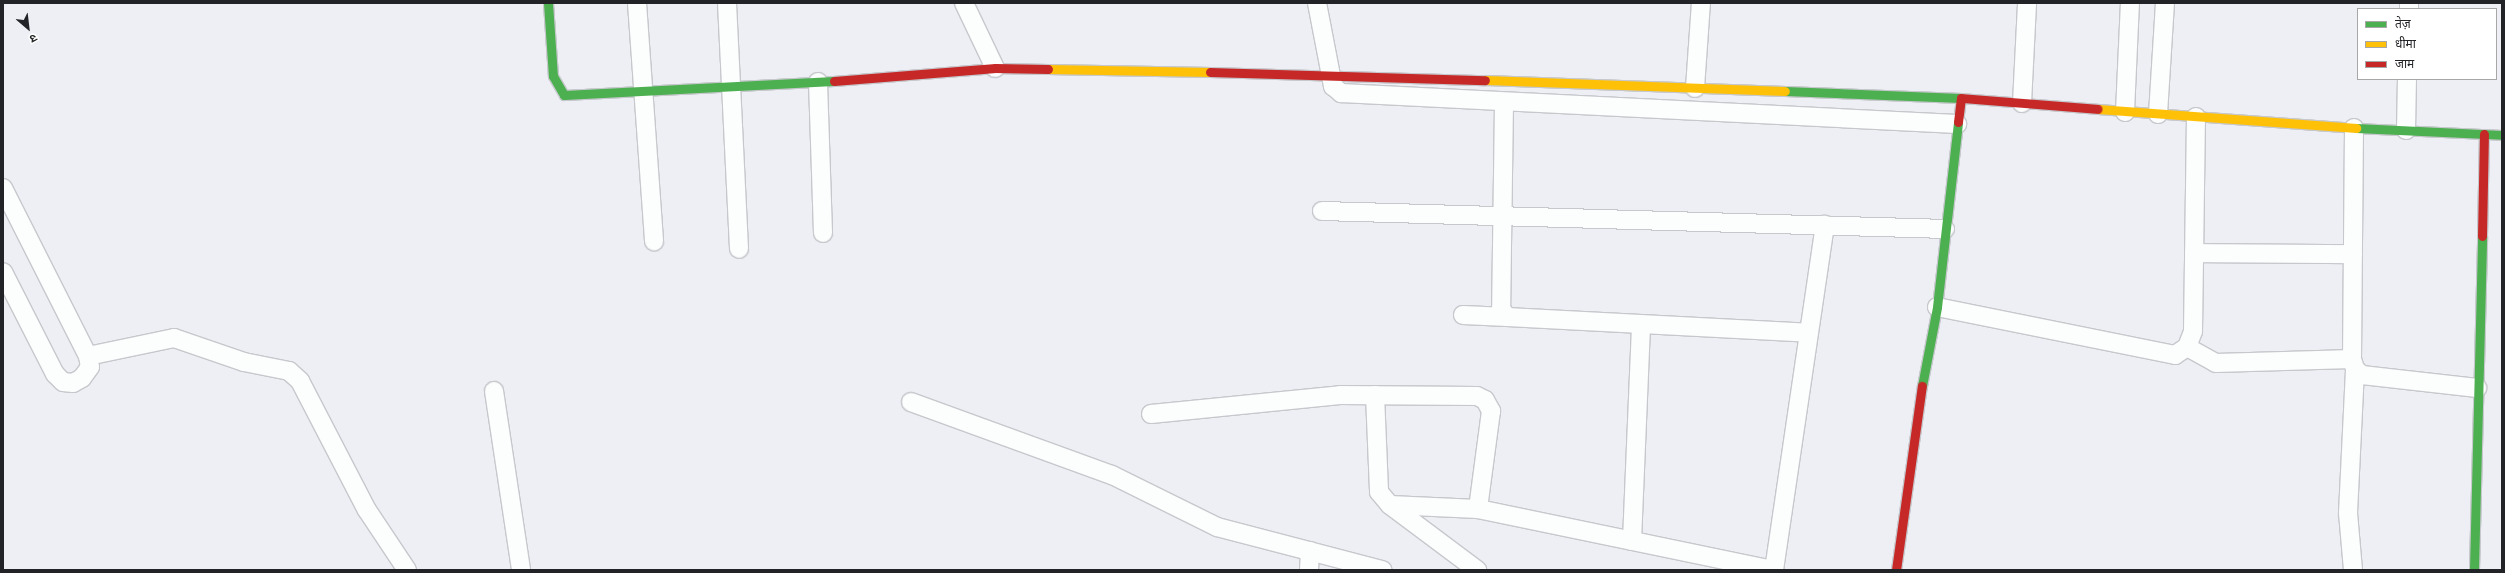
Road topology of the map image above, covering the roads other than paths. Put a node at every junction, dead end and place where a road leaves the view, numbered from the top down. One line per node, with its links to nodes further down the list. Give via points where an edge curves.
1 (548, 3): 17 (street, via 553,76 564,95)
2 (637, 3): 17 (street)
3 (727, 3): 15 (street)
4 (964, 3): 10 (street)
5 (1318, 3): 11 (street)
6 (1701, 3): 14 (street)
7 (2027, 3): 20 (street)
8 (2130, 3): 21 (street)
9 (2165, 3): 23 (street)
10 (995, 68): 11 (street); 13 (street)
11 (1330, 74): 14 (street); 19 (street, via 1333,86 1341,93)
12 (2407, 80): 27 (street)
13 (818, 82): 15 (street); 35 (street)
14 (1695, 88): 16 (street)
15 (731, 89): 17 (street); 37 (street)
16 (1765, 91): 18 (street); 22 (street)
17 (645, 94): 36 (street)
18 (1962, 98): 20 (street); 25 (street)
19 (1504, 103): 22 (street); 32 (street)
20 (2022, 103): 21 (street)
21 (2125, 112): 23 (street)
22 (1762, 114): 25 (street)
23 (2158, 114): 24 (street)
24 (2196, 117): 26 (street); 38 (street)
25 (1957, 124): 34 (street)
26 (2354, 128): 27 (street); 39 (street)
27 (2406, 130): 28 (street)
28 (2484, 134): 29 (street); 49 (street)
29 (2502, 135)
30 (3, 188): 47 (street)
31 (1322, 212): 32 (street)
32 (1502, 217): 33 (street); 43 (street, via 1501,309)
33 (1825, 225): 34 (street); 45 (street)
34 (1945, 229): 41 (street)
35 (822, 233)
36 (654, 242)
37 (739, 249)
38 (2194, 253): 39 (street); 46 (street, via 2192,331)
39 (2353, 254): 48 (street)
40 (3, 272): 47 (street, via 55,374 63,382 73,383 82,378 90,367)
41 (1937, 307): 46 (street, via 2166,356 2176,356); 64 (street, via 1912,436)
42 (1463, 315): 43 (street)
43 (1507, 317): 44 (street)
44 (1641, 326): 45 (street); 56 (street)
45 (1809, 333): 63 (street)
46 (2187, 347): 48 (street, via 2216,363)
47 (88, 356): 58 (street, via 174,338 244,362 289,371 300,382 367,510)
48 (2353, 364): 49 (street, via 2362,375); 65 (street, via 2348,513)
49 (2477, 388): 66 (street)
50 (494, 391): 59 (street)
51 (1375, 395): 53 (street, via 1340,395); 54 (street, via 1377,486); 55 (street, via 1477,396 1485,400 1491,411)
52 (911, 402): 57 (street, via 1112,475 1217,527)
53 (1152, 414)
54 (1390, 505): 55 (street); 62 (street)
55 (1478, 509): 56 (street)
56 (1632, 541): 63 (street)
57 (1310, 551): 60 (street); 61 (street)
58 (408, 570)
59 (521, 570)
60 (1309, 570)
61 (1382, 570)
62 (1478, 570)
63 (1773, 570)
64 (1896, 570)
65 (2353, 570)
66 (2474, 570)

